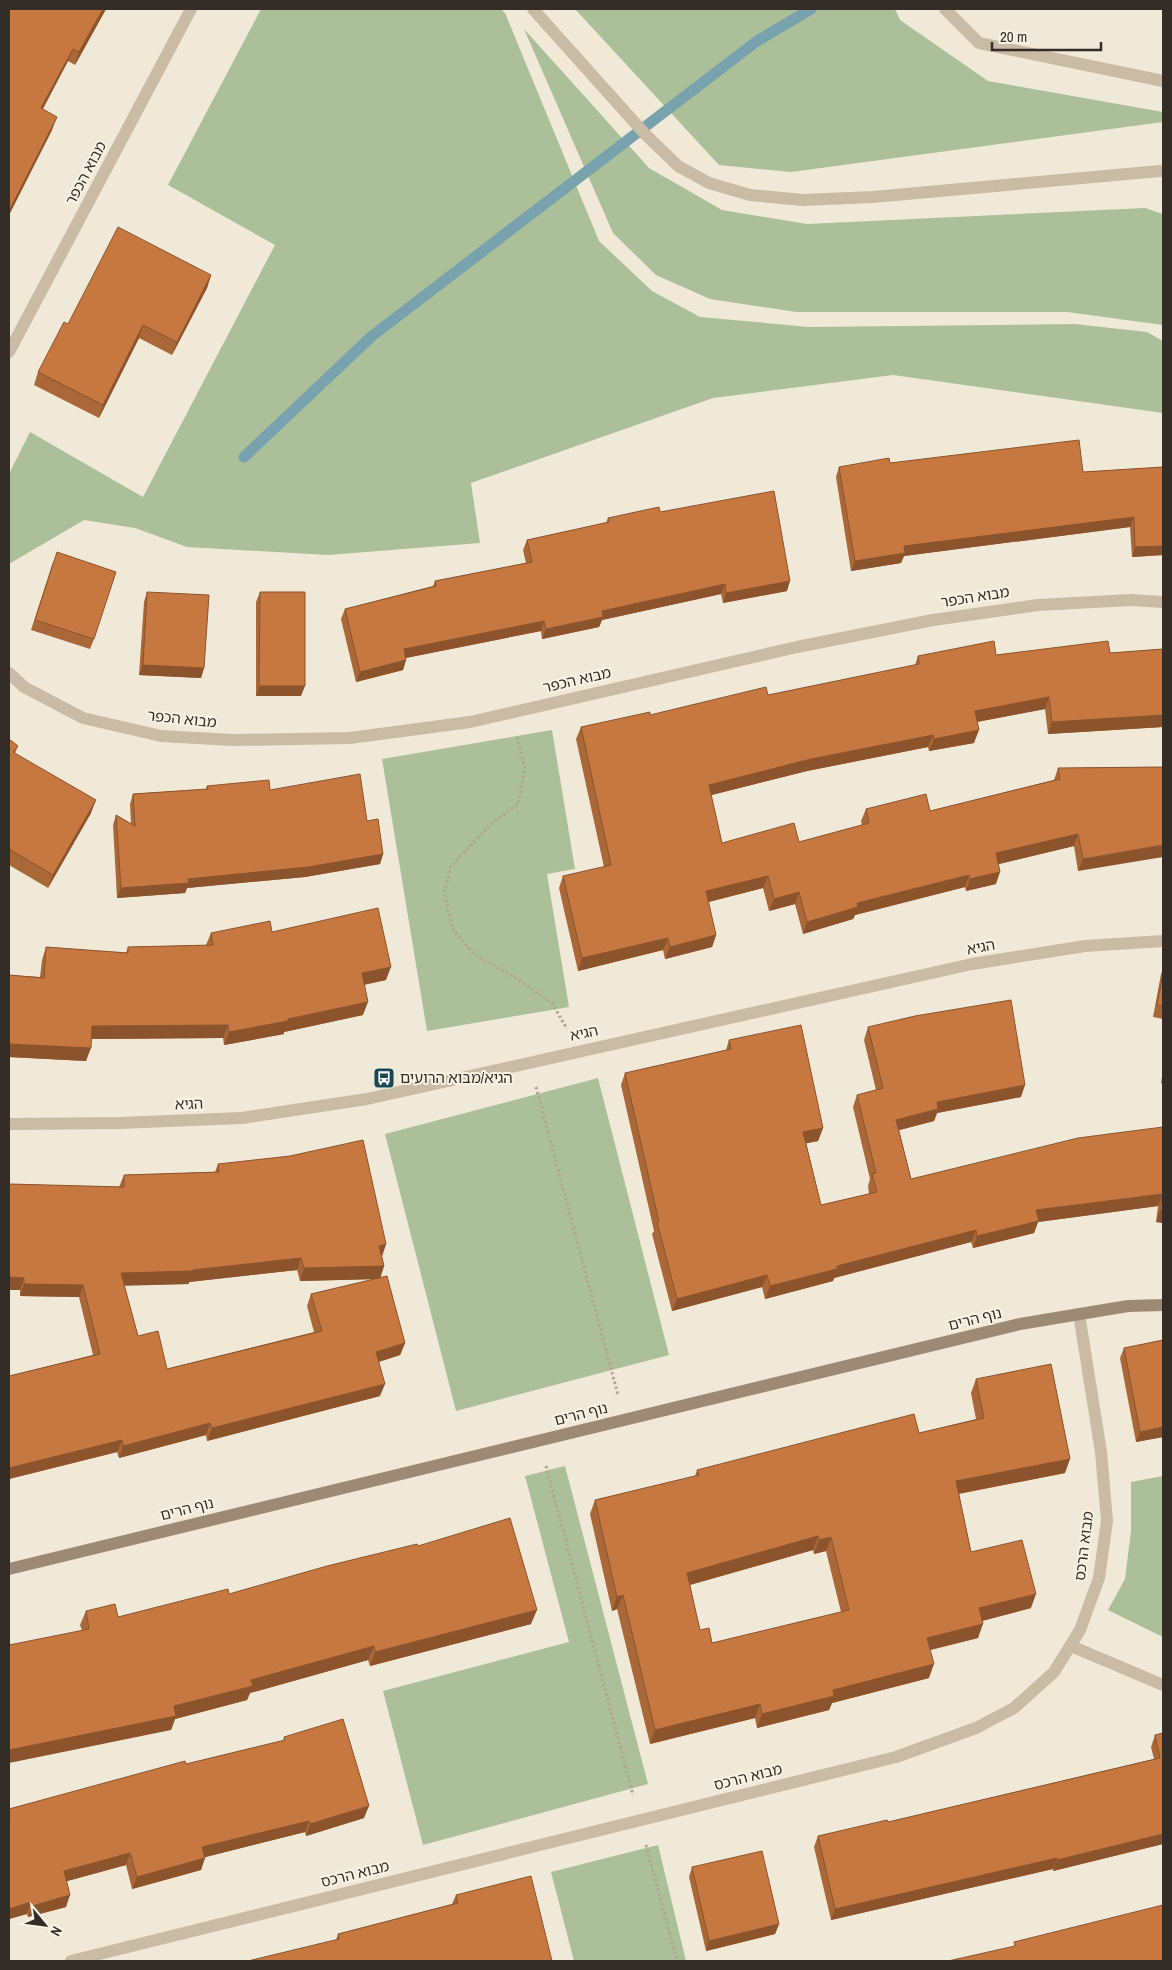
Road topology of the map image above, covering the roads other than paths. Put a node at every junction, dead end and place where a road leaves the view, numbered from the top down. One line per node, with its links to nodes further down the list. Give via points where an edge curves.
1 (191, 9): 6 (street, מבוא הכפר)
2 (533, 9): 5 (street, via 645,134 678,166 709,183 750,195 803,200 873,197)
3 (945, 9): 4 (street, via 979,43)
4 (1163, 81)
5 (1160, 171)
6 (9, 352)
7 (1163, 602): 8 (street, מבוא הכפר, via 1131,600 1038,604 933,620 797,647 470,722 350,738 233,740 161,736 83,718 24,687)
8 (9, 673)
9 (1163, 941): 10 (street, הגיא, via 1085,946 972,964 367,1098 242,1118)
10 (9, 1124)
11 (1163, 1305): 12 (street, נוף הרים, via 1128,1306)
12 (1079, 1314): 13 (street, נוף הרים, via 1020,1324); 14 (street, מבוא הרכס, via 1101,1452 1107,1521 1099,1578)
13 (9, 1570)
14 (1071, 1646): 15 (street); 16 (street, מבוא הרכס, via 1054,1672 1014,1708 976,1728 896,1757)
15 (1163, 1685)
16 (71, 1961)

